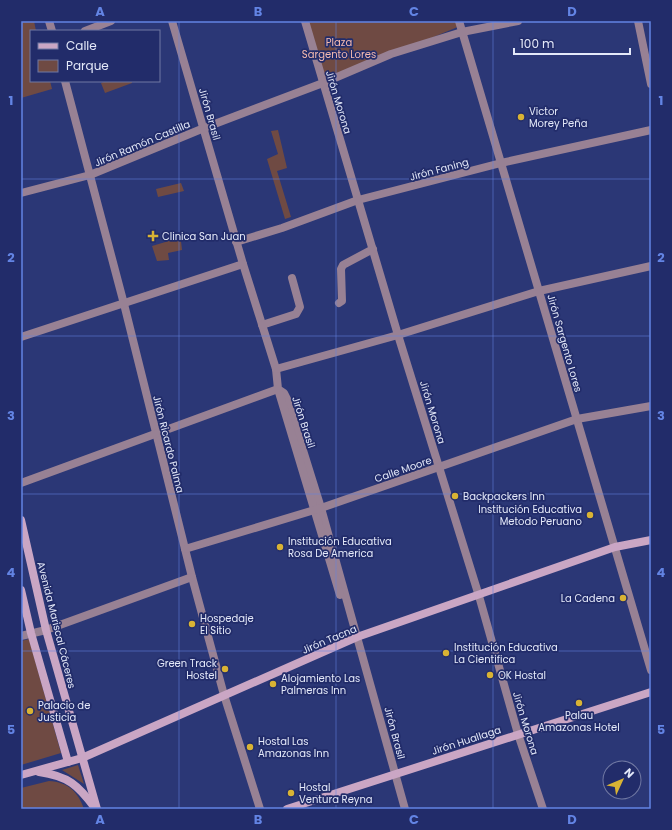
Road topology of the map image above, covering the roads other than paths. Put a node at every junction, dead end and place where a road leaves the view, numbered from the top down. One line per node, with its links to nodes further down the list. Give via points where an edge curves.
1 (111, 21): 7 (street)
2 (172, 21): 12 (street, Jirón Brasil)
3 (304, 21): 10 (street, Jirón Morona)
4 (459, 21): 8 (street, Jirón Sargento Lores)
5 (518, 21): 8 (street, Jirón Ramón Castilla)
6 (638, 21): 11 (street)
7 (87, 30)
8 (462, 32): 10 (street, Jirón Ramón Castilla, via 391,54); 14 (street, Jirón Sargento Lores)
9 (65, 82): 15 (street, Jirón Ricardo Palma)
10 (323, 83): 12 (street, Jirón Ramón Castilla); 17 (street, Jirón Morona)
11 (651, 84)
12 (204, 128): 15 (street, Jirón Ramón Castilla); 18 (street, Jirón Brasil)
13 (651, 130): 14 (street, Jirón Faning)
14 (501, 163): 17 (street, Jirón Faning); 23 (street, Jirón Sargento Lores)
15 (90, 175): 16 (street, Jirón Ramón Castilla); 24 (street, Jirón Ricardo Palma)
16 (21, 193)
17 (358, 200): 18 (street, Jirón Faning); 19 (street, Jirón Morona)
18 (236, 242): 20 (street, Jirón Brasil)
19 (373, 249): 25 (street, via 343,265 342,301); 27 (street, Jirón Morona)
20 (242, 264): 24 (street); 26 (street, Jirón Brasil)
21 (651, 266): 23 (street)
22 (292, 278): 26 (street, via 299,311)
23 (539, 291): 27 (street); 32 (street, Jirón Sargento Lores)
24 (124, 304): 28 (street); 33 (street, Jirón Ricardo Palma)
25 (339, 304)
26 (262, 325): 29 (street, Jirón Brasil)
27 (398, 335): 29 (street); 34 (street, Jirón Morona)
28 (21, 337)
29 (276, 369): 30 (street, Jirón Brasil)
30 (278, 389): 33 (street); 36 (street, Jirón Brasil)
31 (651, 406): 32 (street, Calle Moore)
32 (577, 419): 34 (street, Calle Moore); 39 (street, Jirón Sargento Lores)
33 (157, 434): 35 (street); 40 (street, Jirón Ricardo Palma)
34 (440, 467): 36 (street, Calle Moore); 43 (street, Jirón Morona)
35 (21, 483)
36 (317, 509): 40 (street, Calle Moore); 47 (street, Jirón Brasil)
37 (21, 520): 44 (main road, Avenida Mariscal Cáceres)
38 (651, 540): 39 (main road, Jirón Tacna)
39 (615, 547): 43 (main road, Jirón Tacna); 48 (street, Jirón Sargento Lores)
40 (185, 549): 41 (street, Jirón Ricardo Palma)
41 (192, 577): 44 (street); 50 (street, Jirón Ricardo Palma)
42 (21, 590): 45 (main road)
43 (479, 596): 47 (main road, Jirón Tacna); 51 (street, Jirón Morona)
44 (46, 630): 45 (street); 52 (main road, Avenida Mariscal Cáceres)
45 (31, 633): 46 (street); 53 (main road)
46 (21, 636)
47 (355, 638): 50 (main road, Jirón Tacna); 55 (street, Jirón Brasil)
48 (651, 670)
49 (651, 692): 51 (main road, Jirón Huallaga)
50 (224, 695): 52 (main road, Jirón Tacna); 58 (street, Jirón Ricardo Palma)
51 (518, 734): 55 (main road, Jirón Huallaga); 61 (street, Jirón Morona)
52 (82, 758): 53 (main road, Jirón Tacna); 57 (main road, Avenida Mariscal Cáceres)
53 (68, 762): 54 (main road, Jirón Tacna)
54 (34, 772): 56 (main road, Jirón Tacna); 57 (main road, via 67,779)
55 (395, 773): 59 (main road, Jirón Huallaga); 60 (street, Jirón Brasil)
56 (21, 775)
57 (96, 809)
58 (260, 809)
59 (287, 809)
60 (406, 809)
61 (543, 809)

